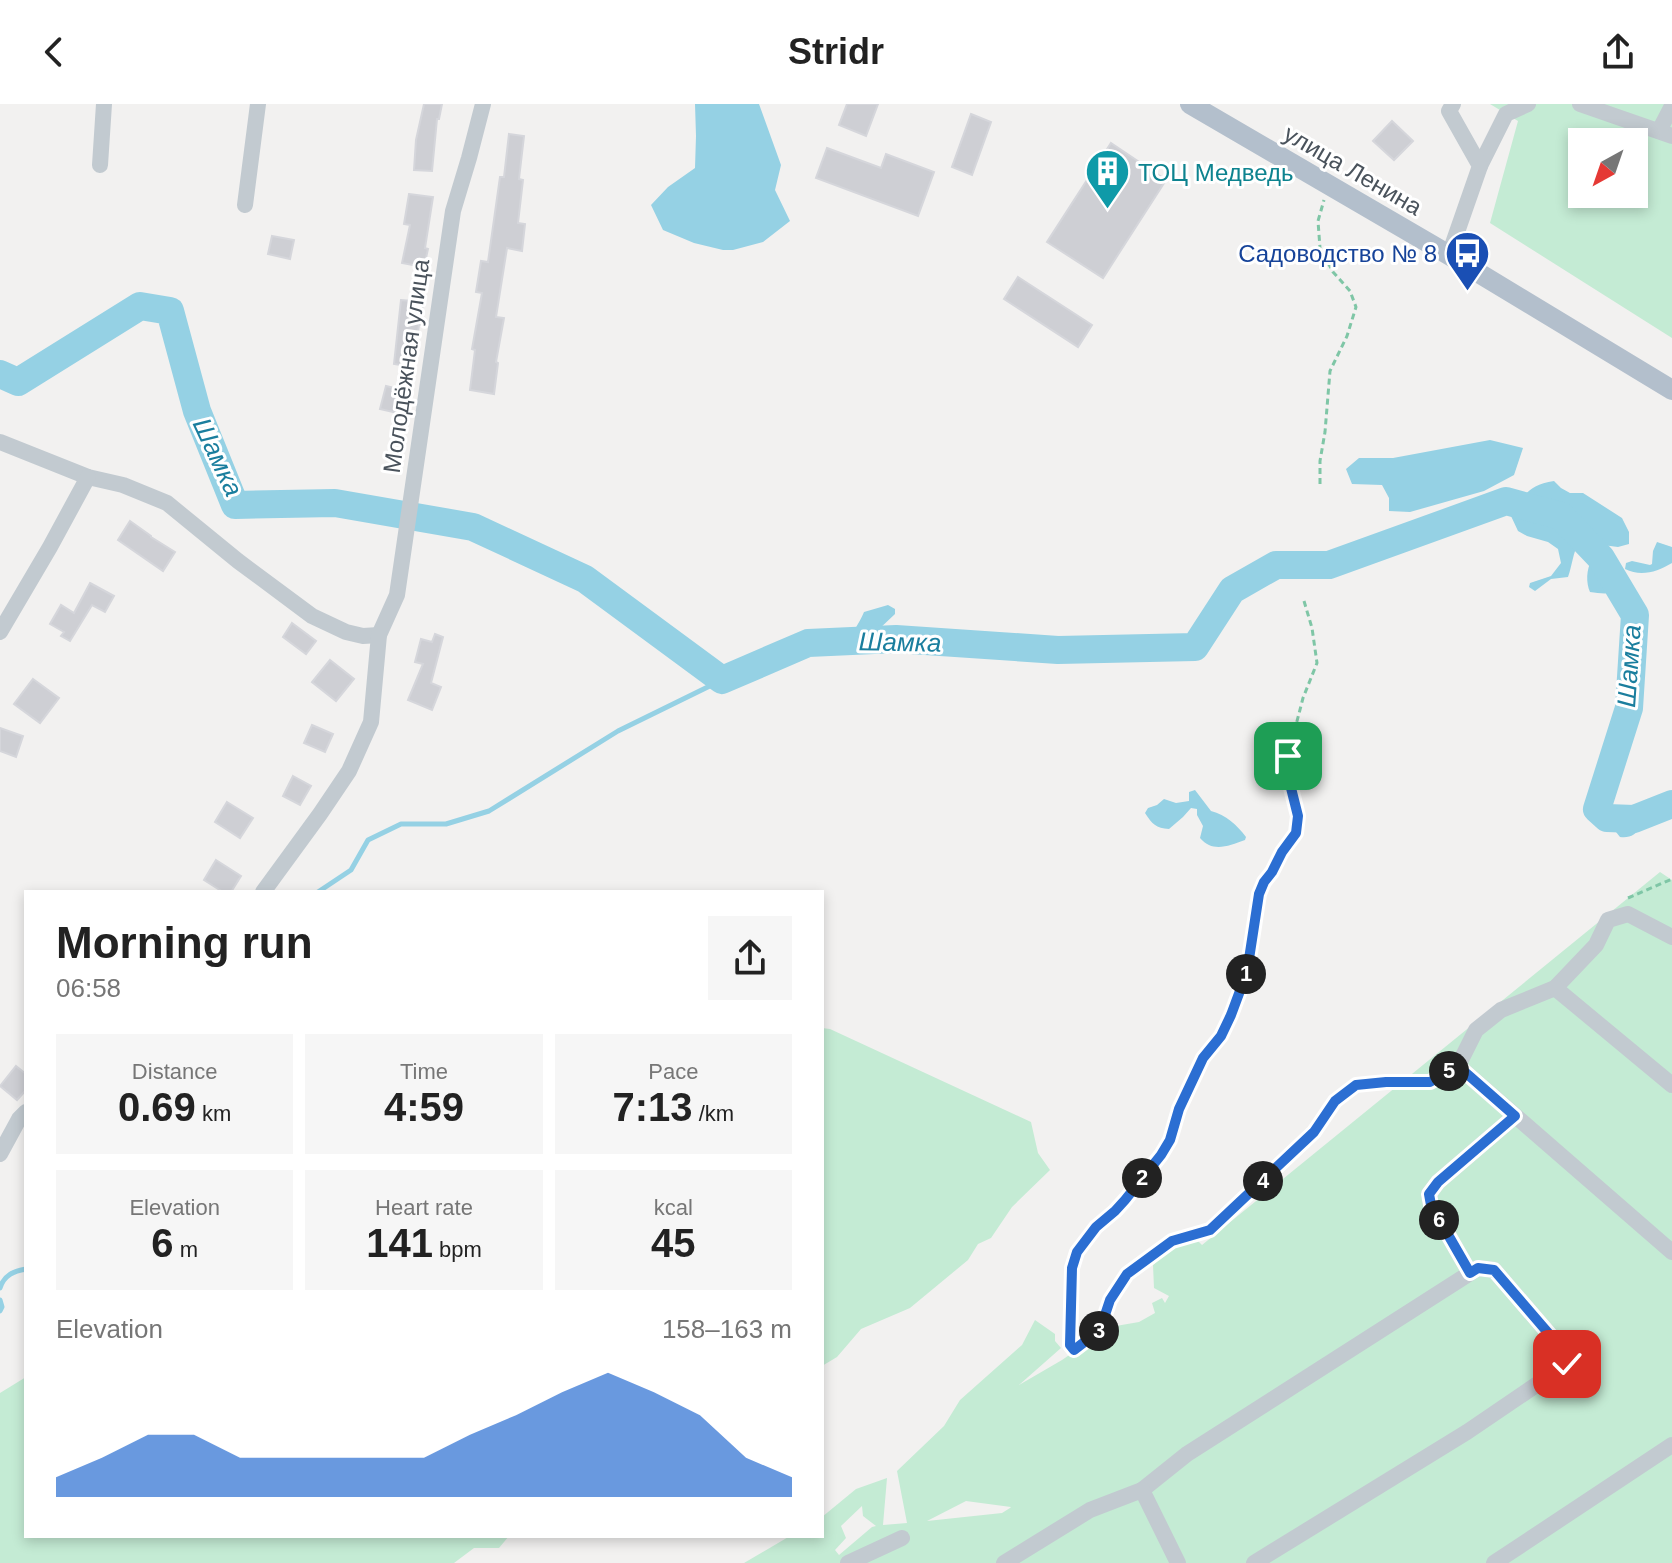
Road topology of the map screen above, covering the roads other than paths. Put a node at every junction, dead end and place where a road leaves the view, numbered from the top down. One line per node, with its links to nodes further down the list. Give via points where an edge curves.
1 (104, 104): 10 (street)
2 (258, 104): 12 (street)
3 (483, 104): 18 (street, Молодёжная улица, via 453,211 397,595)
4 (1190, 104): 13 (main road, улица Ленина)
5 (1528, 104): 11 (street, via 1506,114)
6 (1580, 104): 9 (street)
7 (1449, 106): 11 (street)
8 (1672, 106): 9 (street)
9 (1665, 134)
10 (100, 165)
11 (1480, 166): 13 (street)
12 (245, 205)
13 (1449, 255): 14 (main road, улица Ленина)
14 (1672, 390)
15 (0, 442): 16 (street)
16 (88, 477): 17 (street); 18 (street, via 167,503 312,616 346,632)
17 (0, 632)
18 (379, 635): 19 (street, Молодёжная улица, via 371,722 349,771)
19 (264, 890)
20 (1672, 937): 21 (street, via 1628,914 1608,920 1596,945)
21 (1555, 988): 22 (street); 24 (street, via 1501,1010 1476,1030 1458,1066)
22 (1672, 1085)
23 (24, 1114): 25 (street)
24 (1515, 1116): 26 (street); 27 (street, via 1429,1194)
25 (0, 1154)
26 (1672, 1252)
27 (1470, 1273): 29 (street, via 1187,1454); 34 (street, via 1494,1270 1562,1349 1567,1364)
28 (1672, 1445): 35 (street)
29 (1142, 1490): 32 (street, via 1090,1510); 33 (street)
30 (902, 1538): 31 (street)
31 (848, 1563)
32 (1004, 1563)
33 (1178, 1563)
34 (1254, 1563)
35 (1494, 1563)

